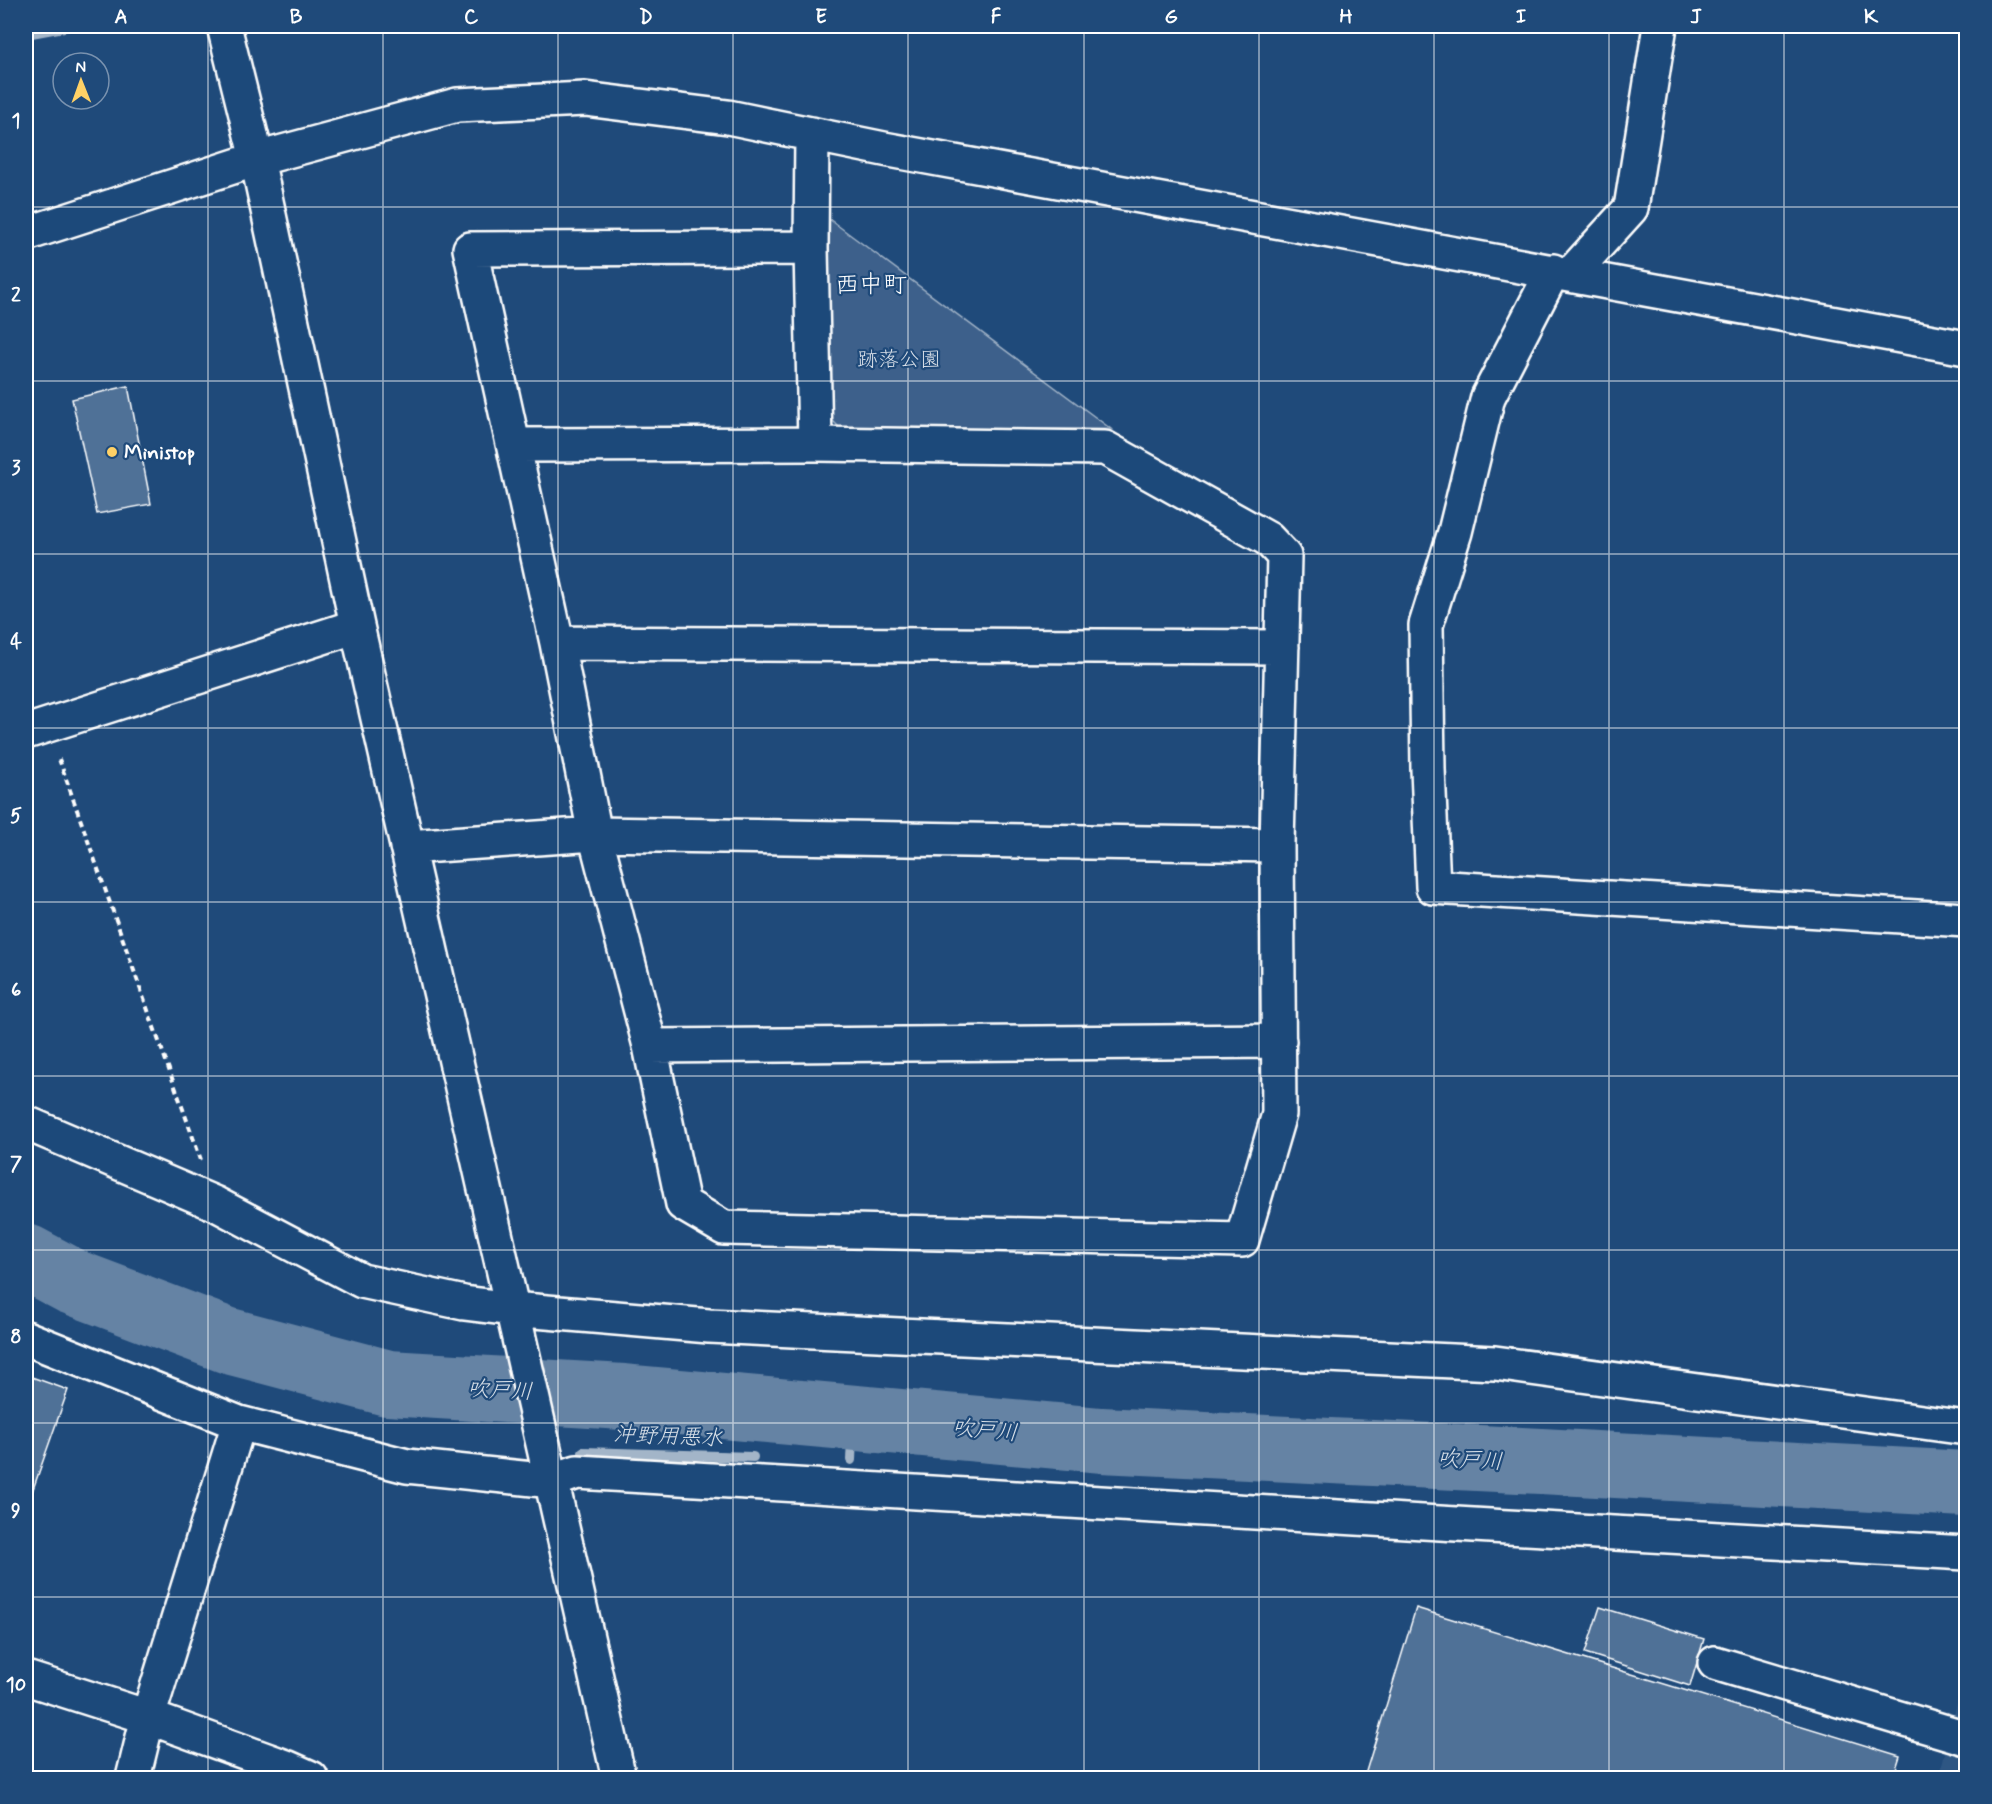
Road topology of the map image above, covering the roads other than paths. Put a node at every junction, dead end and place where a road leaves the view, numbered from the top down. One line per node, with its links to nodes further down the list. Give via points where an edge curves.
1 (224, 26): 4 (street)
2 (1660, 26): 7 (street, via 1631,208)
3 (812, 134): 4 (street, via 728,117 585,99 457,105); 6 (street); 7 (street)
4 (257, 159): 5 (street); 11 (street)
5 (26, 234)
6 (811, 248): 9 (street); 10 (street, via 470,249)
7 (1562, 272): 8 (street); 18 (street, via 1488,396 1455,532 1426,625 1433,887)
8 (1966, 348)
9 (815, 444): 10 (street); 13 (street, via 1105,448 1268,538 1284,556)
10 (514, 445): 12 (street)
11 (357, 626): 14 (street); 17 (street)
12 (557, 643): 13 (street); 15 (street)
13 (1282, 646): 16 (street)
14 (36, 728)
15 (595, 834): 16 (street); 17 (street); 20 (street)
16 (1277, 845): 19 (street)
17 (407, 847): 22 (street)
18 (1966, 920)
19 (1279, 1041): 20 (street); 20 (street, via 1279,1114 1242,1240 724,1228 683,1204)
20 (650, 1046)
21 (26, 1123): 22 (street, via 216,1204 362,1281)
22 (512, 1309): 25 (street, via 709,1326 1495,1363); 26 (street)
23 (26, 1338): 24 (street)
24 (239, 1423): 26 (street, via 407,1466); 30 (street)
25 (1966, 1428)
26 (552, 1481): 27 (street, via 577,1472); 34 (street)
27 (1966, 1553)
28 (1715, 1663): 31 (street)
29 (26, 1678): 30 (street)
30 (148, 1717): 32 (street); 33 (street)
31 (1966, 1738)
32 (133, 1779)
33 (311, 1779)
34 (619, 1779)

